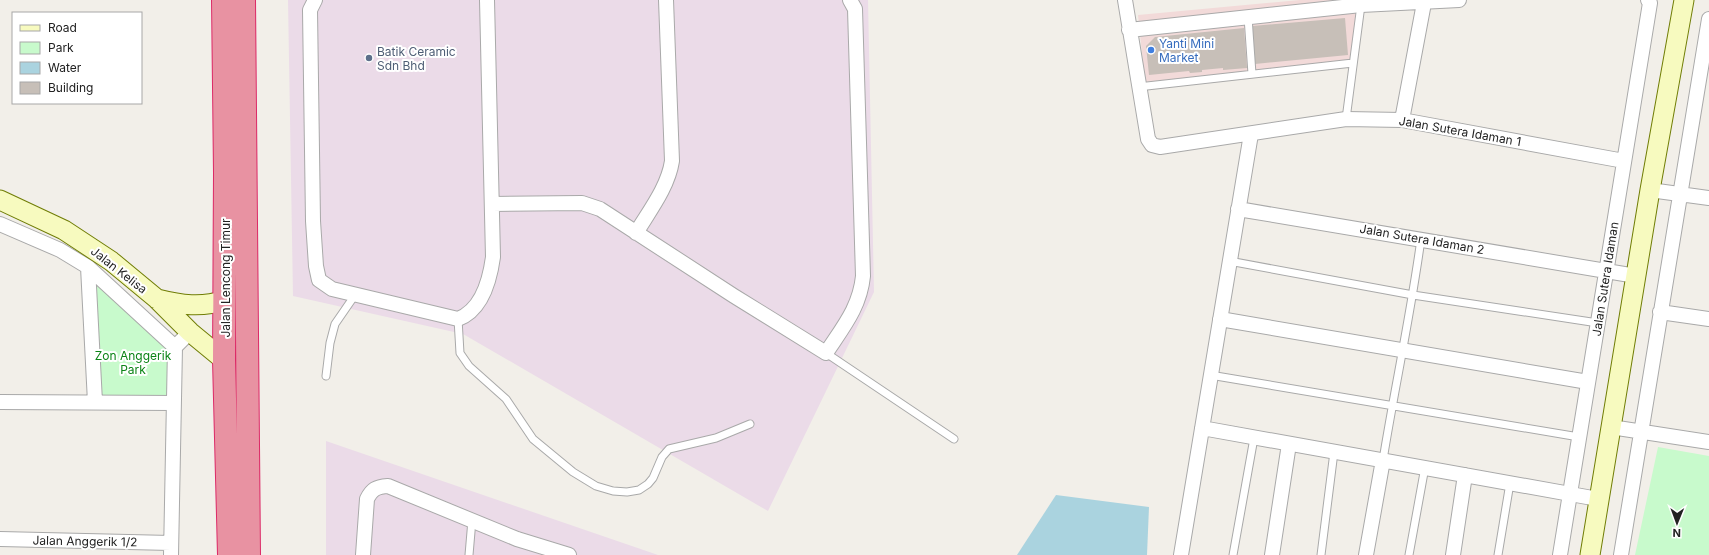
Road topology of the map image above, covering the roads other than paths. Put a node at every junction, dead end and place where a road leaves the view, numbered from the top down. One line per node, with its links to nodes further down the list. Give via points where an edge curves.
1 (223, 0): 42 (highway, Jalan Lencong Timur)
2 (244, 0): 17 (highway, Jalan Lencong Timur)
3 (258, 0): 17 (highway)
4 (315, 0): 39 (street, via 310,10 316,266 319,280 325,285 332,290)
5 (487, 0): 30 (street)
6 (666, 0): 33 (street, via 671,172)
7 (850, 0): 51 (street, via 855,9 863,276 861,294 856,307)
8 (1125, 0): 16 (street)
9 (1459, 0): 12 (street)
10 (1684, 0): 26 (street)
11 (1649, 2): 25 (street, Jalan Sutera Idaman)
12 (1424, 3): 13 (street); 23 (street)
13 (1361, 5): 14 (street); 18 (lane)
14 (1248, 17): 16 (street); 19 (lane)
15 (1709, 19): 20 (street)
16 (1129, 30): 21 (street)
17 (244, 35): 80 (highway, Jalan Lencong Timur)
18 (1353, 63): 19 (lane); 22 (lane)
19 (1252, 74): 21 (lane)
20 (1704, 77): 27 (street)
21 (1138, 87): 24 (street, Jalan Sutera Idaman 1, via 1148,139 1152,145 1160,147)
22 (1346, 119): 23 (street, Jalan Sutera Idaman 1); 24 (street, Jalan Sutera Idaman 1)
23 (1402, 120): 25 (street, Jalan Sutera Idaman 1)
24 (1251, 134): 31 (street)
25 (1624, 161): 37 (street, Jalan Sutera Idaman)
26 (1650, 190): 27 (street); 38 (street)
27 (1680, 194): 28 (street); 43 (street)
28 (1709, 198)
29 (0, 200): 41 (street, Jalan Kelisa, via 64,230 111,261)
30 (492, 204): 33 (street, via 582,203 600,209); 44 (street, via 491,274 474,308)
31 (1238, 209): 34 (street, Jalan Sutera Idaman 2); 35 (street)
32 (0, 224): 36 (street, via 60,250)
33 (636, 232): 51 (street)
34 (1422, 239): 37 (street, Jalan Sutera Idaman 2); 40 (lane)
35 (1229, 261): 40 (lane); 45 (street)
36 (88, 267): 49 (street); 57 (street)
37 (1607, 271): 38 (street, Jalan Sutera Idaman 2); 47 (street, Jalan Sutera Idaman)
38 (1636, 276): 61 (street)
39 (355, 295): 44 (street); 54 (lane, via 335,324)
40 (1413, 295): 47 (lane); 50 (lane)
41 (157, 299): 42 (street, via 196,306); 48 (street, Jalan Kelisa)
42 (225, 300): 52 (highway, Jalan Lencong Timur)
43 (1660, 312): 46 (street); 63 (street)
44 (458, 319): 60 (lane, via 460,352 469,366 506,399 533,440 573,472 596,486 613,491 639,490 653,478 662,457 669,450 716,438)
45 (1220, 319): 50 (street); 53 (street)
46 (1709, 319)
47 (1598, 323): 55 (street, Jalan Sutera Idaman)
48 (190, 332): 49 (street); 52 (street, Jalan Kelisa)
49 (175, 346): 58 (street)
50 (1401, 351): 55 (street); 59 (lane)
51 (826, 353): 66 (lane)
52 (224, 360): 79 (highway, Jalan Lencong Timur)
53 (1210, 375): 59 (lane); 62 (street)
54 (326, 376)
55 (1588, 382): 64 (street, Jalan Sutera Idaman)
56 (0, 402): 57 (street)
57 (95, 402): 58 (street)
58 (173, 403): 78 (street)
59 (1391, 406): 64 (lane); 70 (lane)
60 (750, 424)
61 (1610, 427): 63 (street); 75 (street)
62 (1202, 428): 65 (street); 84 (street)
63 (1641, 432): 67 (street); 94 (street)
64 (1580, 437): 74 (street, Jalan Sutera Idaman)
65 (1254, 438): 68 (street); 85 (lane)
66 (954, 439)
67 (1709, 442)
68 (1289, 444): 69 (street); 86 (street)
69 (1334, 452): 70 (street); 87 (lane)
70 (1383, 460): 71 (street); 88 (street)
71 (1425, 467): 72 (street); 89 (lane)
72 (1466, 475): 73 (street); 90 (street)
73 (1510, 483): 74 (street); 91 (lane)
74 (1570, 494): 75 (street); 92 (street, Jalan Sutera Idaman)
75 (1598, 499): 93 (street)
76 (472, 520): 81 (street, via 388,486 376,487 367,499); 82 (lane); 83 (street, via 517,539)
77 (0, 539): 78 (street, Jalan Anggerik 1/2)
78 (171, 549)
79 (229, 555)
80 (249, 555)
81 (363, 555)
82 (469, 555)
83 (569, 555)
84 (1181, 555)
85 (1233, 555)
86 (1272, 555)
87 (1321, 555)
88 (1366, 555)
89 (1409, 555)
90 (1453, 555)
91 (1498, 555)
92 (1560, 555)
93 (1590, 555)
94 (1621, 555)

